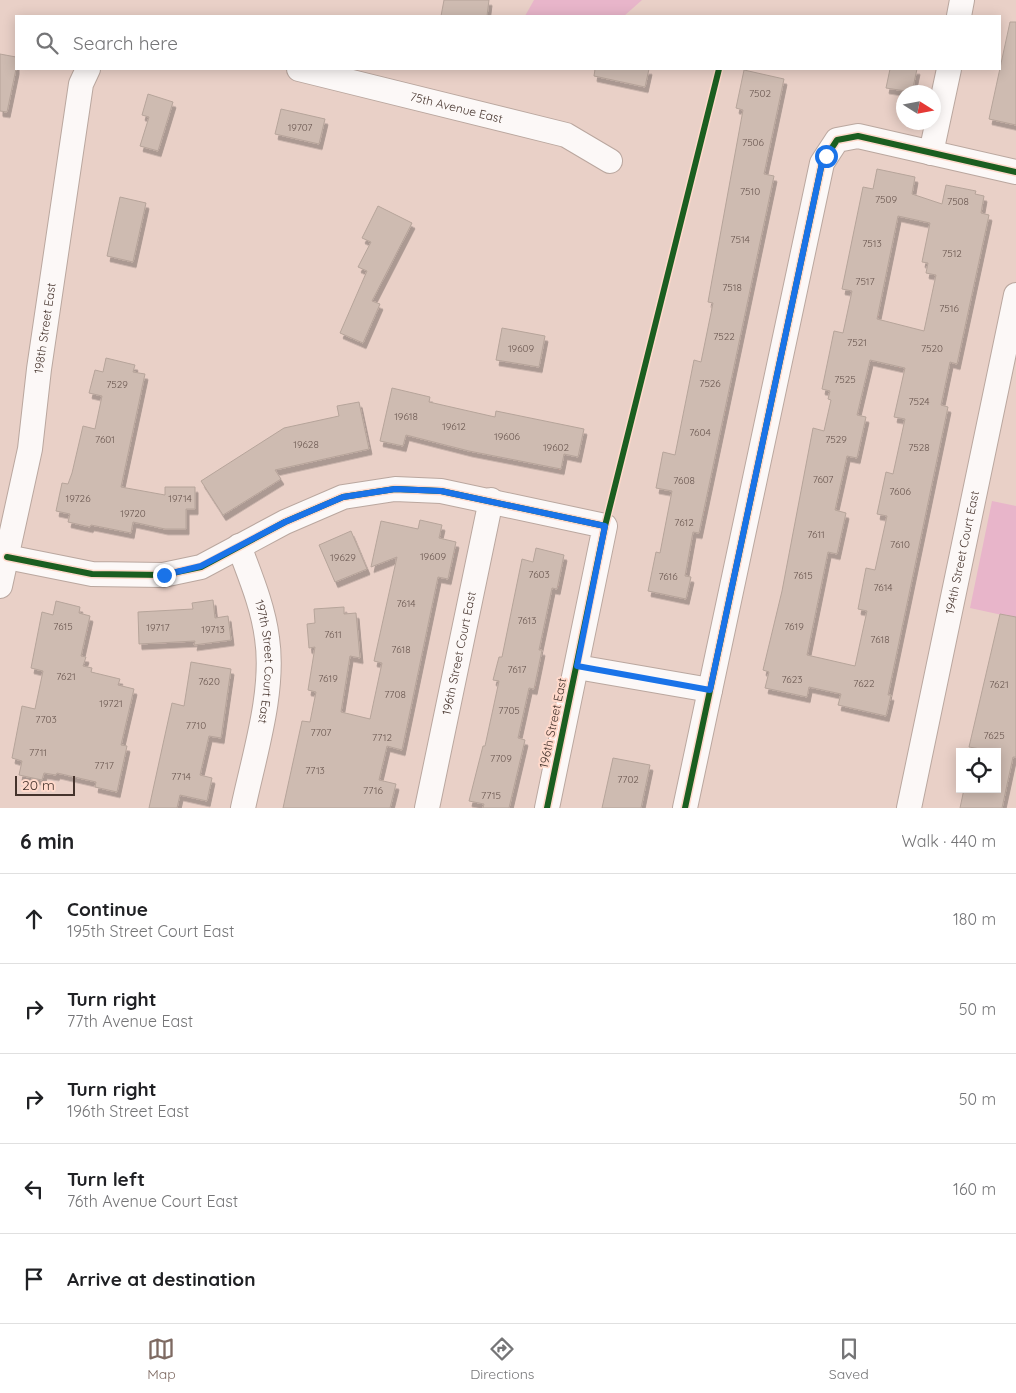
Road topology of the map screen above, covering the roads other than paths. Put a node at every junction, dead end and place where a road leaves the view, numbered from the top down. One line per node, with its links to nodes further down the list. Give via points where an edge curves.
1 (962, 0): 2 (street)
2 (959, 15)
3 (88, 70): 12 (street, 198th Street East, via 81,84 30,449)
4 (303, 70): 7 (street, 75th Avenue East, via 566,135)
5 (949, 70): 6 (street)
6 (931, 153): 8 (street); 15 (street, via 858,136 838,140 822,163)
7 (610, 161)
8 (1016, 172)
9 (1016, 295): 20 (street, 194th Street Court East)
10 (491, 500): 11 (street, via 441,491 395,489 343,497); 14 (street, 196th Street East, via 605,526); 17 (street, 196th Street Court East)
11 (239, 546): 12 (street, via 201,566 164,575 92,574); 16 (street, 197th Street Court East, via 261,607 268,639 268,682)
12 (7, 557): 13 (street, 198th Street East)
13 (0, 586)
14 (577, 666): 15 (street); 18 (street, 196th Street East)
15 (710, 690): 19 (street)
16 (243, 808)
17 (427, 808)
18 (547, 808)
19 (685, 808)
20 (909, 808)

